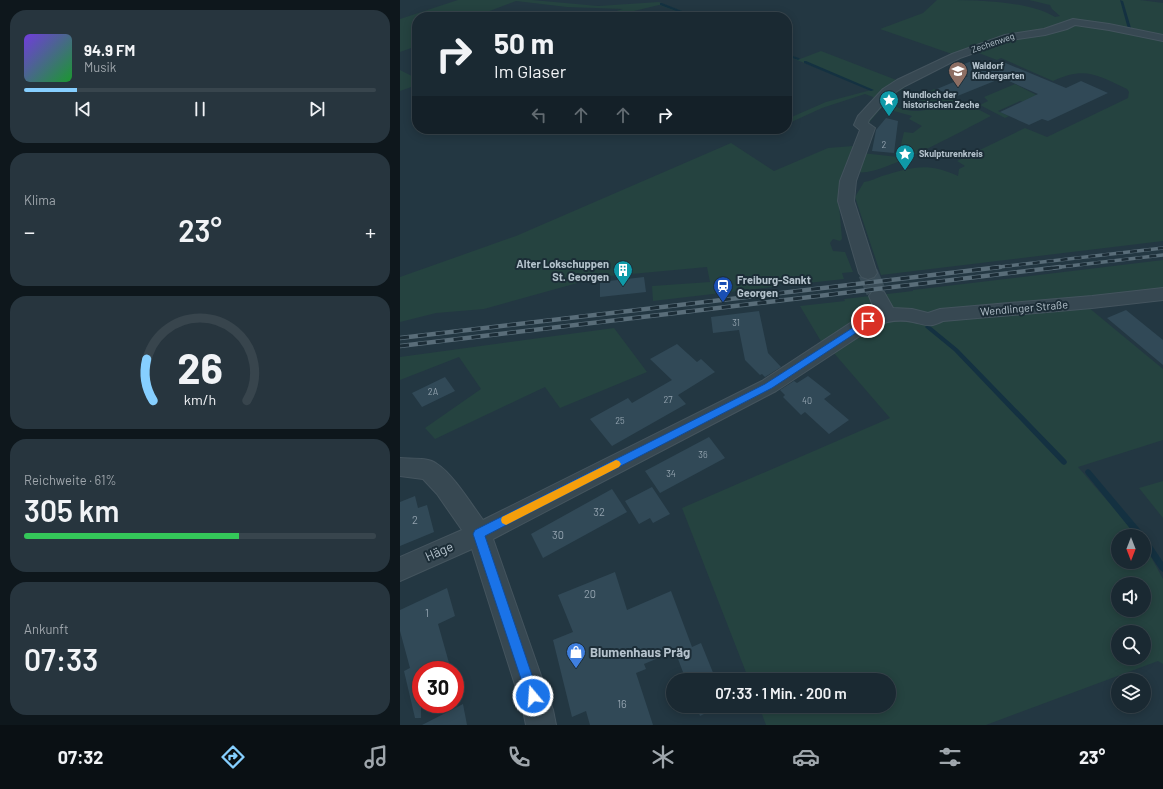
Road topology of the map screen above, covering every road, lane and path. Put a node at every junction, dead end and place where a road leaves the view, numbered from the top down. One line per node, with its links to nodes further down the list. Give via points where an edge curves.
1 (1163, 38): 2 (street, Zechenweg, via 1073,22 1045,32 1008,37 956,56 901,82 886,92 861,124 868,128 848,181 846,201)
2 (868, 274)
3 (1163, 294): 5 (street, Wendlinger Straße, via 940,315 929,320 912,315)
4 (878, 296): 5 (street)
5 (886, 314): 7 (street, Häge, via 868,321 769,386)
6 (400, 467): 7 (street, via 429,470 445,487)
7 (479, 534): 8 (street, Häge); 9 (street)
8 (400, 569)
9 (541, 725)

